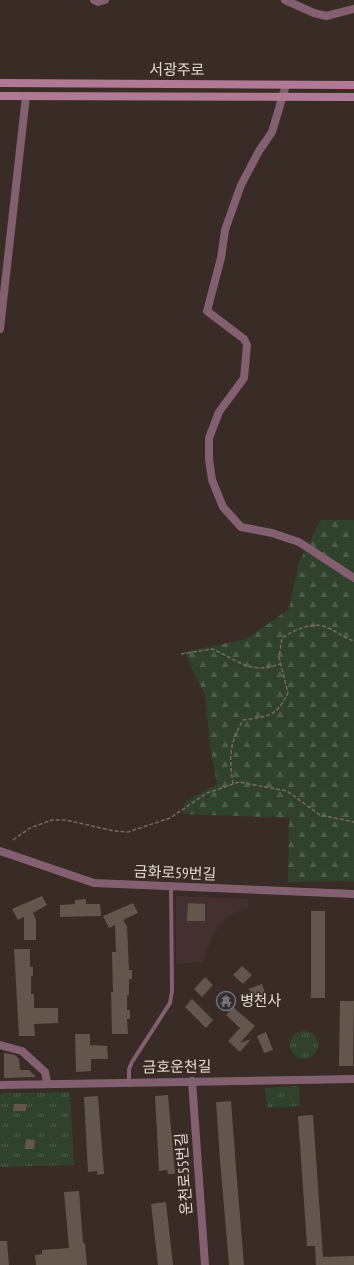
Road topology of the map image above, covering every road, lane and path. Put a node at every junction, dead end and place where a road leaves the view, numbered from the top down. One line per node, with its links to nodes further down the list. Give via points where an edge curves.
1 (94, 0): 2 (street)
2 (105, 0)
3 (285, 0): 4 (street, via 326,16)
4 (354, 9)
5 (0, 83): 6 (street, 서광주로)
6 (286, 85): 7 (street, 서광주로); 10 (street)
7 (354, 85)
8 (0, 96): 9 (street, 서광주로)
9 (26, 96): 10 (street, 서광주로); 12 (street)
10 (282, 97): 11 (street, 서광주로); 13 (street, via 272,132 241,186 225,230 221,258 207,311 247,344 244,378 219,412 209,438 212,480 223,507 241,527 299,542)
11 (354, 97)
12 (0, 328)
13 (354, 578)
14 (354, 641): 16 (path, via 325,626 310,626 290,632 282,638)
15 (181, 654): 16 (path, via 212,649 235,662 253,668 268,669)
16 (280, 664): 17 (path, via 288,693 280,708 269,716 243,720 233,737 230,762)
17 (233, 784): 18 (path, via 239,782 287,791 320,815); 19 (path, via 207,793 170,818 128,832 66,820 52,820 30,828)
18 (354, 822)
19 (13, 840)
20 (0, 851): 21 (street, 금화로59번길, via 94,883)
21 (171, 887): 22 (street, 금화로59번길); 26 (lane, via 170,1003 132,1062)
22 (354, 894)
23 (0, 1045): 27 (street, via 22,1052 45,1072)
24 (354, 1079): 25 (street, 금호운천길)
25 (192, 1081): 26 (street, 금호운천길); 29 (street, 운천로55번길)
26 (129, 1082): 27 (street, 금호운천길)
27 (47, 1083): 28 (street, 금호운천길)
28 (0, 1085)
29 (205, 1265)

